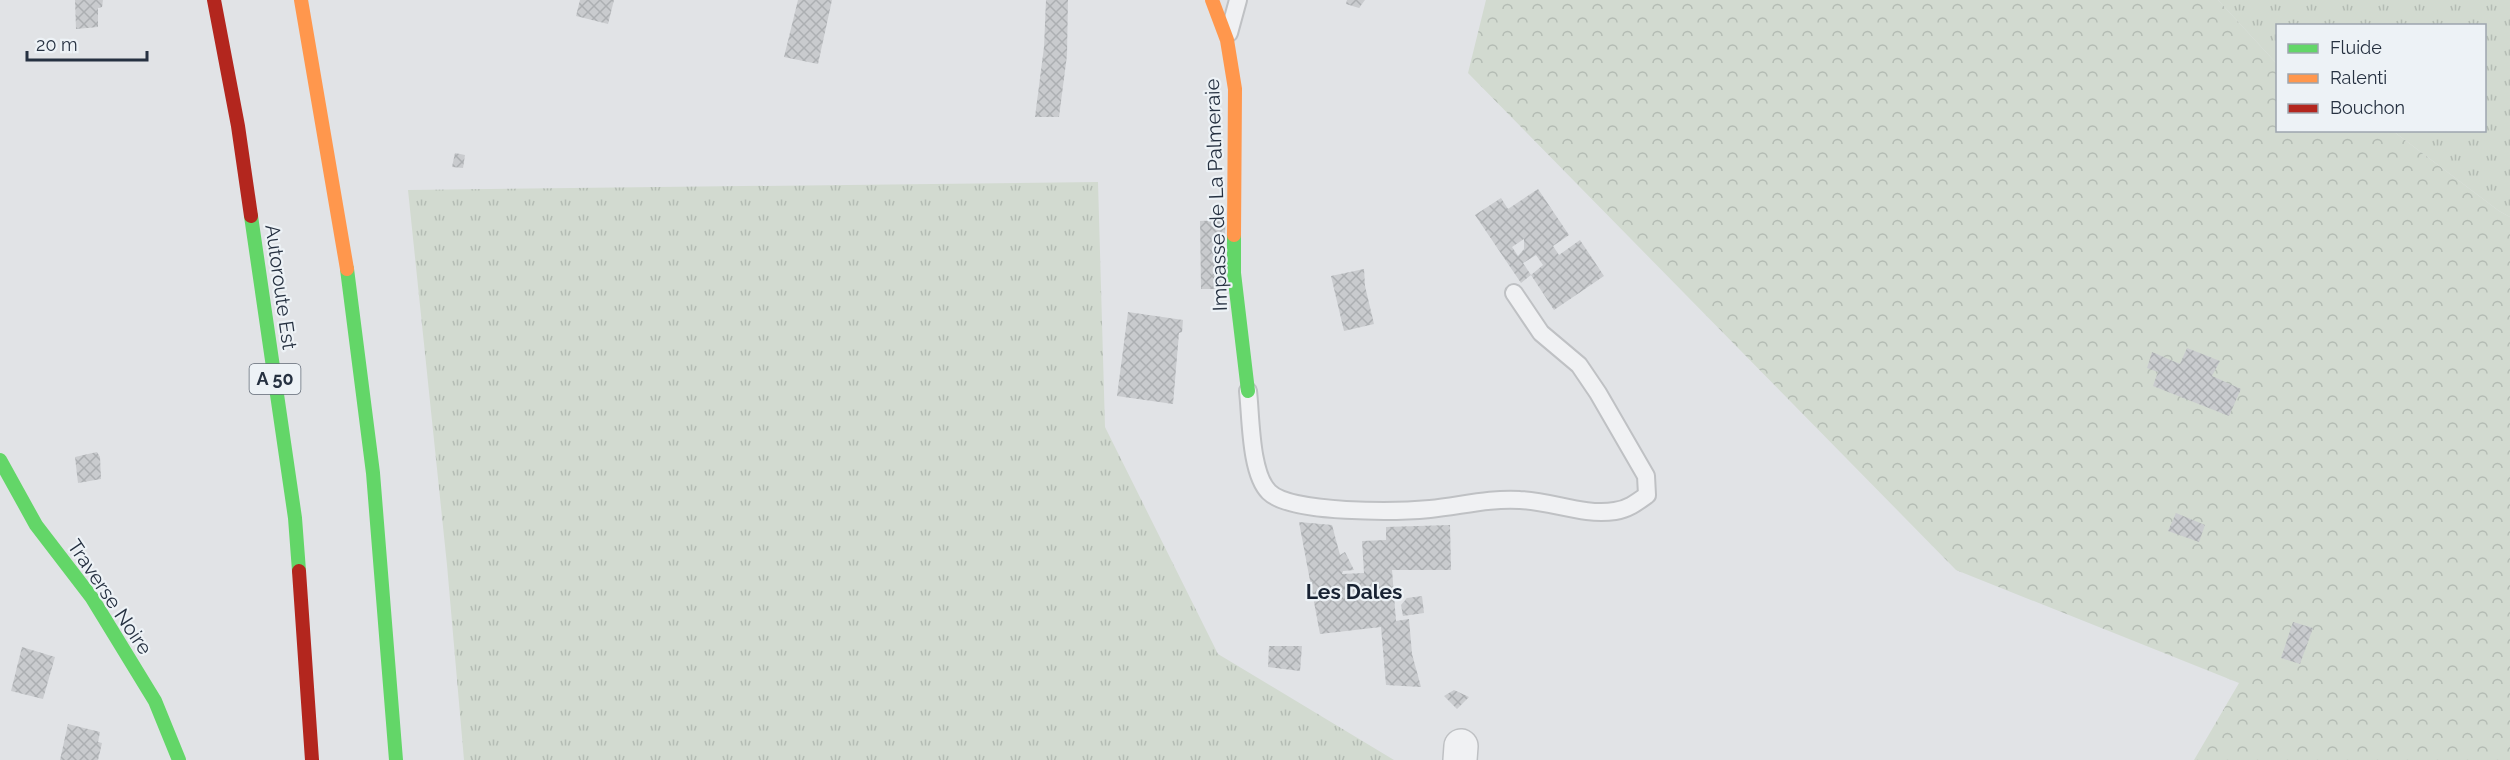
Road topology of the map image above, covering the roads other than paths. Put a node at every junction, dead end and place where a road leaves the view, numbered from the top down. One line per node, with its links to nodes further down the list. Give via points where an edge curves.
1 (214, 0): 10 (main road, Autoroute Est / A 50, via 238,126 294,518)
2 (301, 0): 11 (main road, via 345,238 385,584)
3 (1212, 0): 5 (main road, Impasse de La Palmeraie)
4 (1238, 0): 5 (lane)
5 (1227, 40): 7 (main road, Impasse de La Palmeraie, via 1234,89 1234,273)
6 (1514, 293): 7 (lane, via 1541,333 1579,365 1646,476 1647,495 1632,506 1597,512 1521,500 1408,509 1296,506 1280,500 1261,481)
7 (1248, 391)
8 (0, 460): 9 (main road, Traverse Noire, via 36,525 92,598 155,701)
9 (179, 760)
10 (312, 760)
11 (396, 760)

